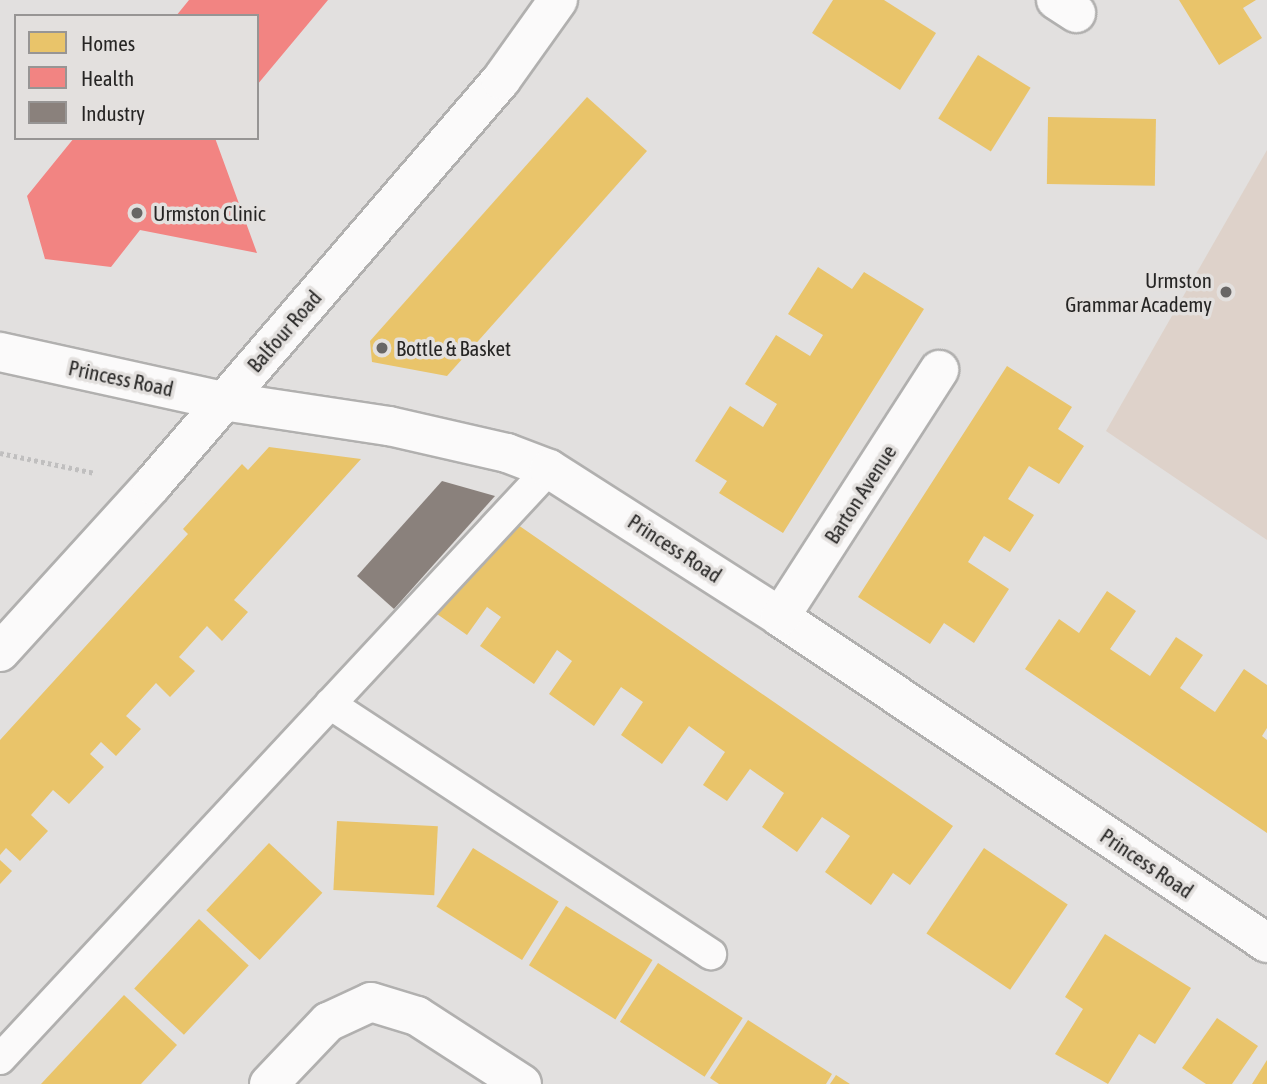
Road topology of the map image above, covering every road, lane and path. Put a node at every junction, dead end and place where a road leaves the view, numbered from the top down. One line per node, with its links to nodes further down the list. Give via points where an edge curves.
1 (558, 0): 4 (street, Balfour Road, via 501,80)
2 (0, 352): 4 (street, Princess Road)
3 (939, 370): 8 (street, Barton Avenue)
4 (223, 401): 6 (street, Princess Road, via 389,426 507,453); 7 (street, Balfour Road)
5 (0, 453): 7 (path)
6 (549, 469): 8 (street, Princess Road); 10 (lane)
7 (152, 485): 9 (street, Balfour Road)
8 (780, 617): 11 (street, Princess Road)
9 (0, 652)
10 (330, 704): 12 (lane); 13 (lane)
11 (1267, 943)
12 (711, 954)
13 (0, 1059)
14 (270, 1084): 15 (street, via 328,1022 371,1002 418,1016)
15 (522, 1084)

